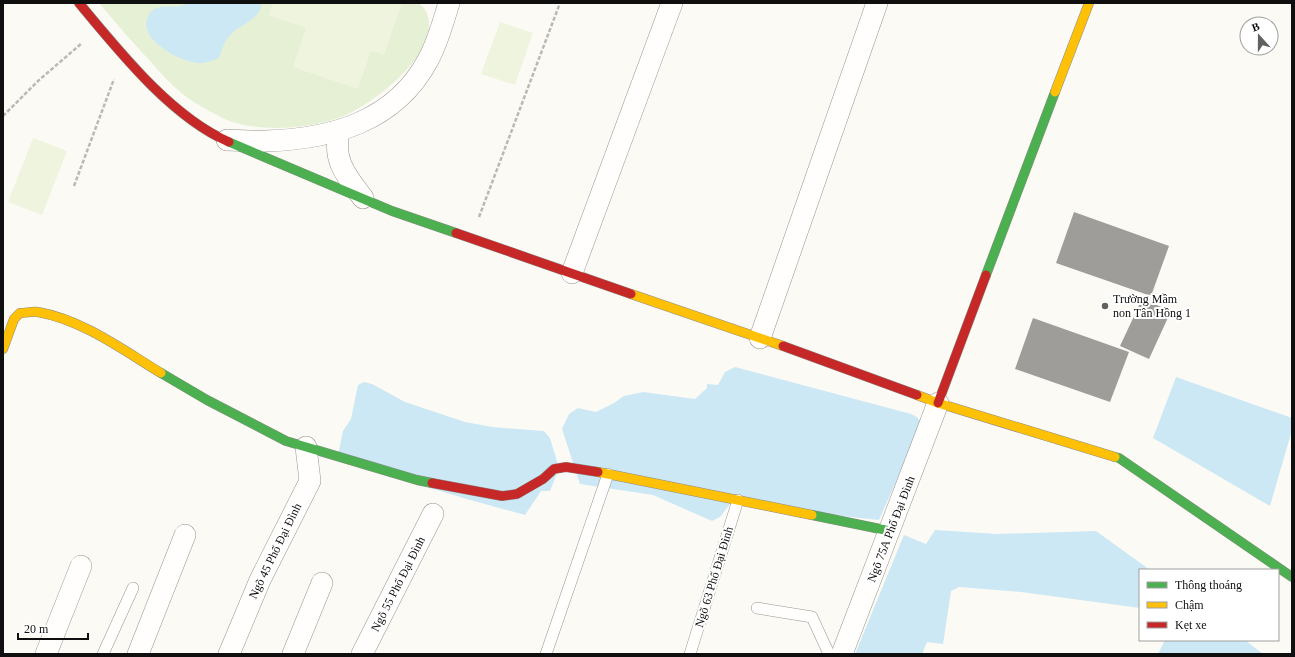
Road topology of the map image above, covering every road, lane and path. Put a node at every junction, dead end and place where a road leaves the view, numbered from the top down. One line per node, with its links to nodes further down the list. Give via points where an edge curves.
1 (79, 3): 11 (street, via 125,57 167,98 205,129)
2 (449, 3): 10 (street, via 428,60 400,98 379,114)
3 (560, 3): 14 (path)
4 (672, 3): 15 (street)
5 (877, 3): 16 (street)
6 (1089, 3): 18 (street)
7 (88, 39): 9 (path, via 38,81)
8 (114, 78): 12 (path)
9 (3, 116)
10 (340, 130): 11 (street, via 264,142); 13 (street, via 337,139 340,164)
11 (225, 140): 13 (street)
12 (74, 186)
13 (363, 198): 14 (street, via 392,211)
14 (471, 238): 15 (street)
15 (572, 273): 16 (street)
16 (760, 338): 18 (street)
17 (3, 349): 19 (street, via 14,319 20,313 37,312 63,319 94,333 207,400 286,441)
18 (938, 403): 23 (street, Ngõ 75A Phố Đại Đình); 26 (street, via 1120,458)
19 (306, 447): 20 (street, via 417,480 502,496 518,494 554,469 584,469); 34 (street, Ngõ 45 Phố Đại Đình, via 310,481 260,580)
20 (608, 474): 21 (street); 37 (lane)
21 (738, 500): 23 (street); 38 (lane, Ngõ 63 Phố Đại Đình)
22 (433, 514): 36 (street, Ngõ 55 Phố Đại Đình)
23 (890, 531): 30 (street, Ngõ 75A Phố Đại Đình)
24 (185, 535): 33 (street)
25 (82, 566): 31 (street)
26 (1292, 577)
27 (322, 584): 35 (street)
28 (133, 588): 32 (lane)
29 (757, 608): 30 (lane, via 812,617)
30 (841, 653)
31 (46, 654)
32 (103, 654)
33 (138, 654)
34 (229, 654)
35 (293, 654)
36 (362, 654)
37 (546, 654)
38 (690, 654)

